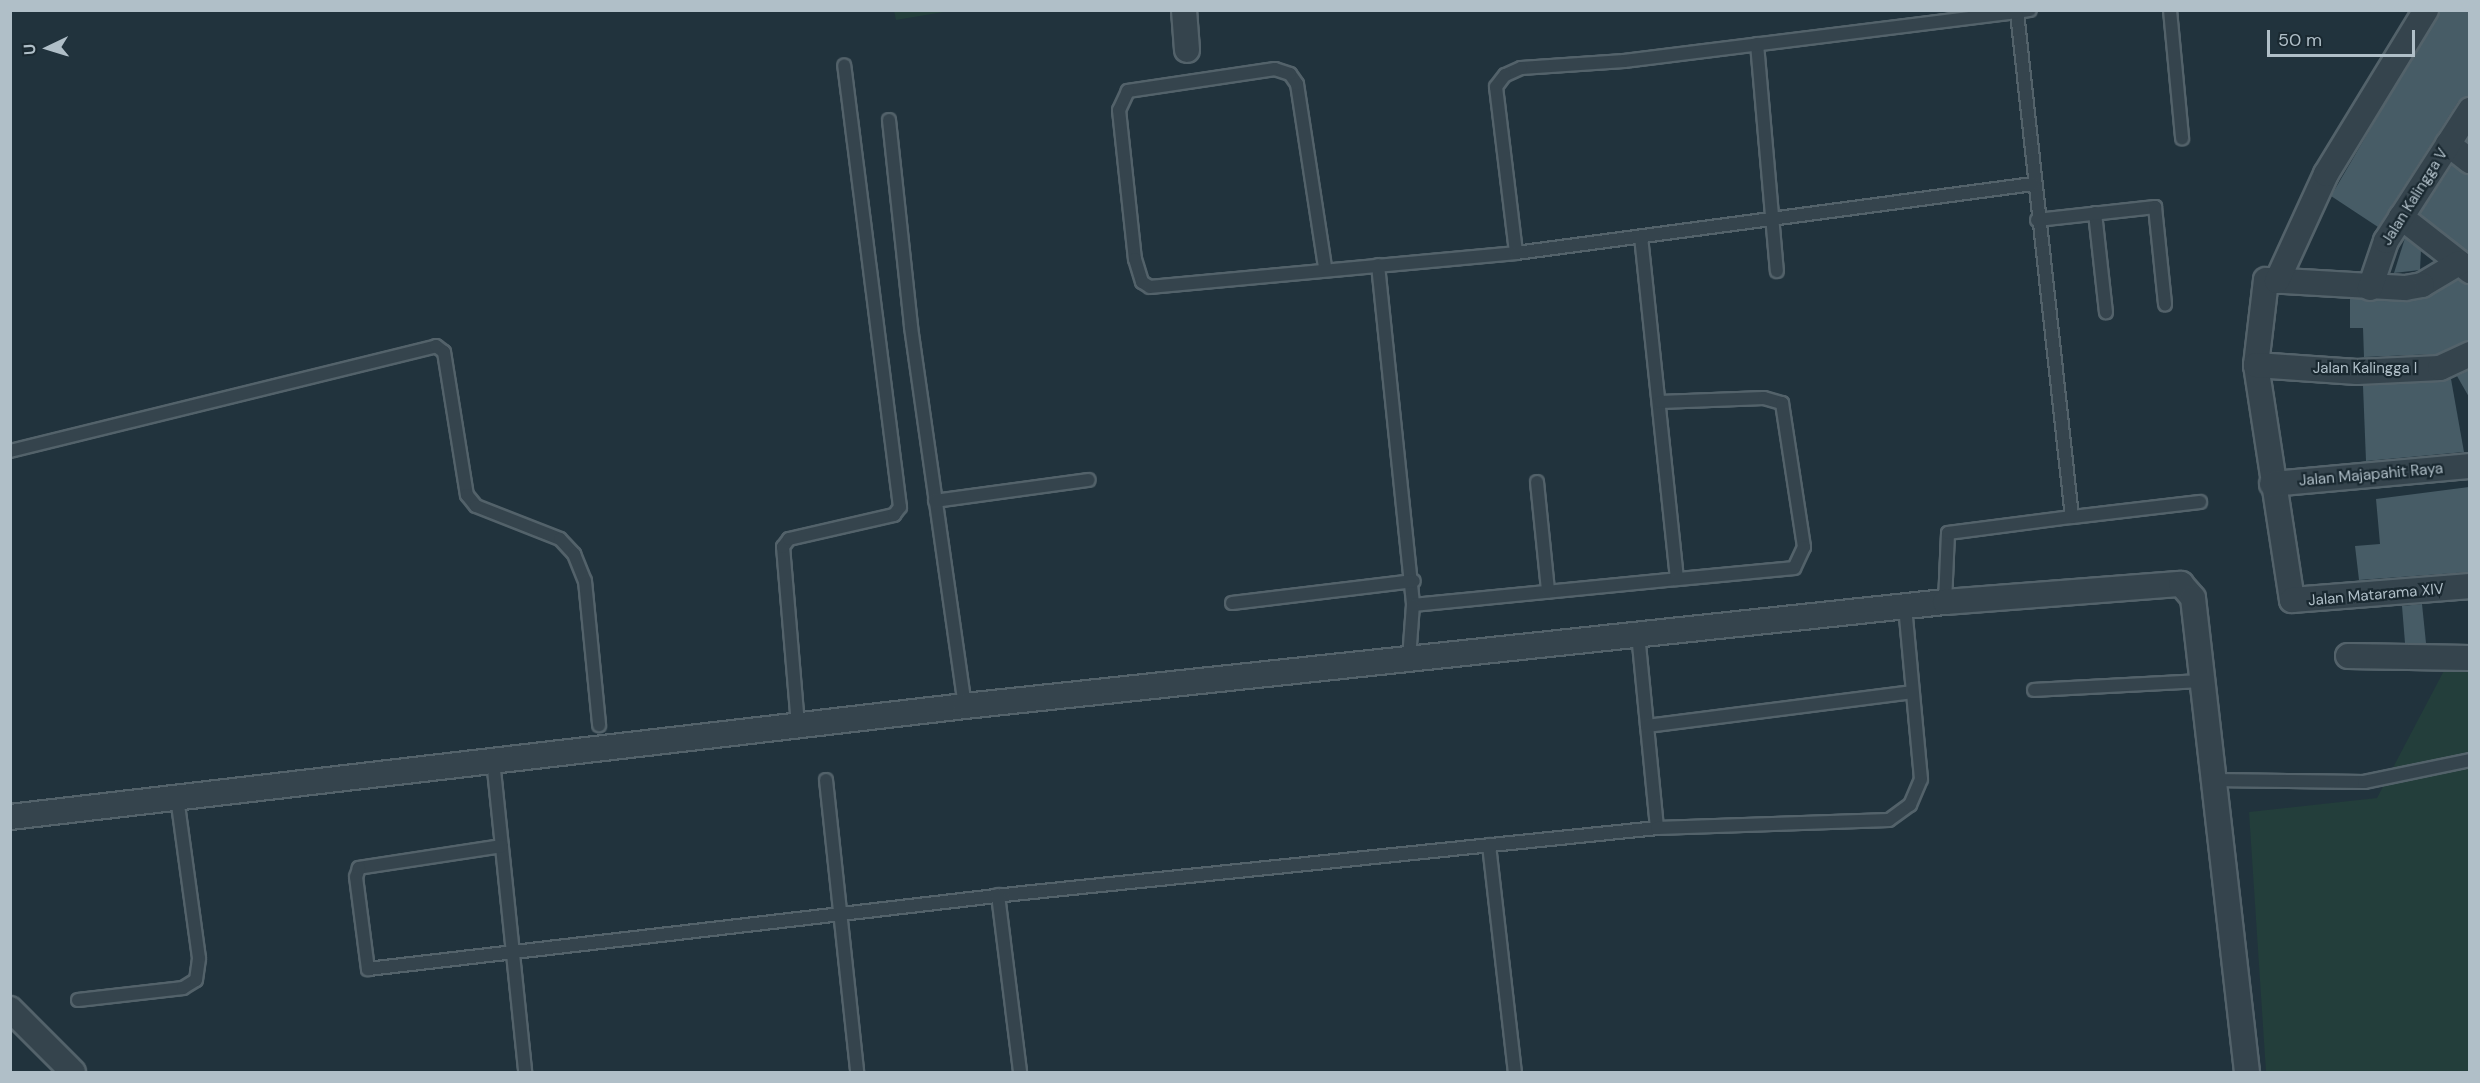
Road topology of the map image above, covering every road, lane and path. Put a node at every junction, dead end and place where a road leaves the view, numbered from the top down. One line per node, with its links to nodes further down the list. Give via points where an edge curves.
1 (1184, 10): 6 (street)
2 (2170, 10): 10 (lane)
3 (2426, 10): 24 (street, via 2326,174)
4 (2015, 12): 5 (lane); 13 (lane)
5 (1757, 44): 17 (lane); 19 (lane, via 1543,65 1505,75 1495,100)
6 (1187, 50)
7 (844, 66): 56 (lane, via 900,507 894,515 789,539 783,547)
8 (2469, 110): 11 (street, Jalan Kalingga V)
9 (889, 120): 36 (lane)
10 (2182, 138)
11 (2448, 144): 12 (street); 15 (street, Jalan Kalingga V)
12 (2469, 161)
13 (2033, 184): 16 (lane); 17 (lane)
14 (2096, 213): 16 (lane); 26 (lane, via 2155,207); 27 (lane)
15 (2401, 217): 22 (street); 25 (street, Jalan Kalingga V, via 2383,248)
16 (2037, 220): 38 (lane)
17 (1773, 222): 18 (lane); 23 (lane)
18 (1641, 237): 19 (lane); 30 (lane)
19 (1516, 253): 20 (lane)
20 (1378, 265): 21 (lane); 40 (lane)
21 (1325, 267): 21 (lane, via 1297,84 1290,74 1275,69 1128,91 1119,110 1142,282 1180,287)
22 (2464, 267): 25 (street, via 2419,286)
23 (1777, 271)
24 (2277, 281): 25 (street); 29 (street, via 2266,280 2261,288)
25 (2370, 288)
26 (2165, 304)
27 (2106, 312)
28 (2469, 354): 29 (street, Jalan Kalingga I, via 2440,368 2358,372)
29 (2256, 365): 35 (street)
30 (1660, 402): 39 (lane); 39 (lane, via 1764,398 1782,403 1804,547 1794,568)
31 (10, 451): 55 (lane, via 436,346 444,352 467,495 476,506 560,539 574,554 585,581)
32 (2469, 466): 35 (street, Jalan Majapahit Raya)
33 (1089, 480): 36 (lane)
34 (1537, 482): 42 (lane)
35 (2272, 484): 41 (street, Jalan Matarama XIV, via 2292,600 2302,603)
36 (935, 501): 54 (lane)
37 (2200, 502): 38 (lane)
38 (2072, 517): 43 (lane, via 1948,533)
39 (1677, 579): 42 (lane)
40 (1414, 581): 44 (lane); 45 (lane)
41 (2469, 586)
42 (1548, 591): 45 (lane)
43 (1945, 602): 46 (street); 51 (street, via 2181,584 2193,598)
44 (1232, 603)
45 (1413, 605): 50 (lane)
46 (1905, 609): 47 (street); 53 (lane)
47 (1638, 634): 50 (street); 57 (lane)
48 (2348, 656): 49 (street)
49 (2469, 658)
50 (1408, 659): 54 (street)
51 (2200, 681): 52 (lane); 61 (street)
52 (2034, 690)
53 (1911, 693): 57 (lane); 64 (lane, via 1921,779 1901,814 1889,820)
54 (965, 706): 56 (street)
55 (599, 724)
56 (798, 725): 59 (street)
57 (1647, 726): 64 (lane)
58 (2469, 759): 61 (lane, via 2364,782)
59 (493, 760): 62 (street); 66 (lane)
60 (826, 780): 68 (lane)
61 (2212, 780): 77 (street)
62 (177, 797): 63 (street); 70 (lane, via 199,958 196,980 183,988)
63 (10, 817)
64 (1657, 828): 65 (lane)
65 (1490, 845): 67 (lane); 76 (lane)
66 (502, 846): 69 (lane); 69 (lane, via 360,868 364,963 377,971)
67 (998, 895): 68 (lane); 75 (lane)
68 (840, 915): 69 (lane); 74 (lane)
69 (514, 954): 73 (lane)
70 (78, 1000)
71 (10, 1009): 72 (street)
72 (73, 1072)
73 (525, 1072)
74 (857, 1072)
75 (1020, 1072)
76 (1515, 1072)
77 (2247, 1072)

